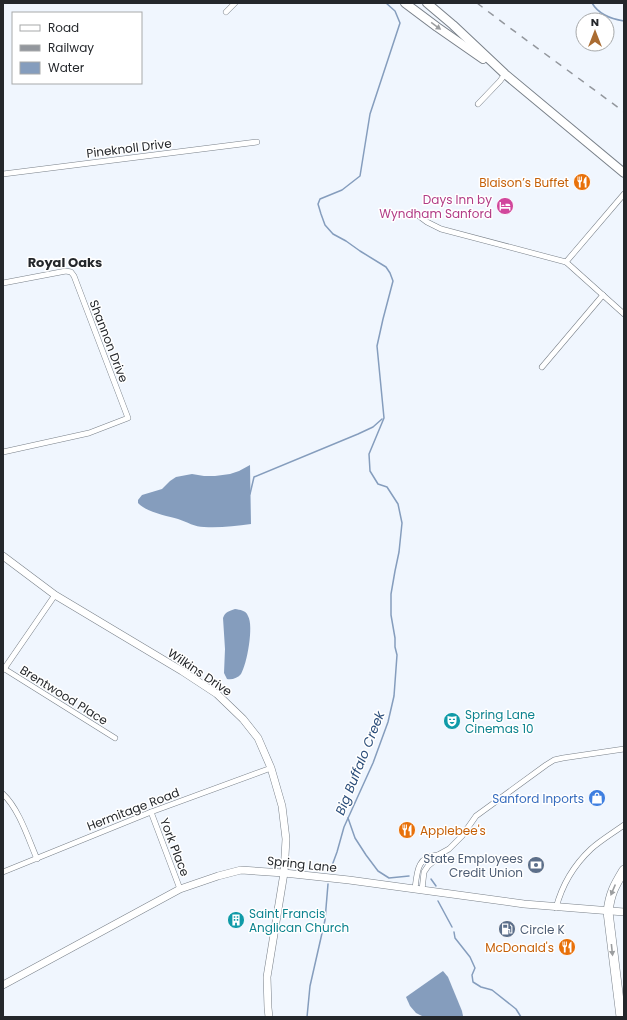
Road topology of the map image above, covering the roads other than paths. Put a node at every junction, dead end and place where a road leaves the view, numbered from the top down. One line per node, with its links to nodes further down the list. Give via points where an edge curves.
1 (235, 3): 4 (street)
2 (405, 3): 5 (main road, one-way to 5)
3 (427, 3): 5 (main road)
4 (226, 12)
5 (505, 74): 6 (street); 8 (main road)
6 (478, 104)
7 (257, 142): 9 (street, Pineknoll Drive)
8 (624, 172)
9 (3, 174)
10 (624, 194): 12 (street)
11 (419, 216): 12 (street, via 441,229)
12 (566, 262): 14 (street)
13 (3, 283): 17 (street, Shannon Drive, via 71,272 128,418 89,433)
14 (603, 295): 15 (street); 16 (street)
15 (624, 314)
16 (542, 367)
17 (3, 452)
18 (3, 556): 19 (street, Wilkins Drive)
19 (56, 595): 20 (street); 23 (street, Wilkins Drive, via 217,694 244,719 258,738)
20 (4, 668): 21 (street, Brentwood Place)
21 (115, 738)
22 (624, 749): 32 (street, via 563,758 546,765 476,816 449,850 438,855 428,866)
23 (271, 768): 25 (street, Hermitage Road); 30 (street, Wilkins Drive, via 282,806 286,839)
24 (3, 794): 27 (street, via 17,813)
25 (151, 812): 27 (street, Hermitage Road); 31 (street, York Place)
26 (624, 825): 33 (street, via 591,849 577,864 565,884)
27 (37, 859): 29 (street, Hermitage Road)
28 (624, 870): 34 (highway, one-way to 34, via 610,897)
29 (3, 872)
30 (284, 873): 31 (street, Spring Lane, via 241,870); 32 (street, Spring Lane); 37 (street, Wilkins Drive, via 267,977)
31 (180, 889): 36 (street, Spring Lane)
32 (418, 890): 33 (street, Spring Lane)
33 (556, 908): 34 (street, Spring Lane)
34 (608, 912): 35 (street, Spring Lane); 38 (highway, one-way to 38)
35 (624, 912)
36 (3, 985)
37 (269, 1017)
38 (620, 1017)

